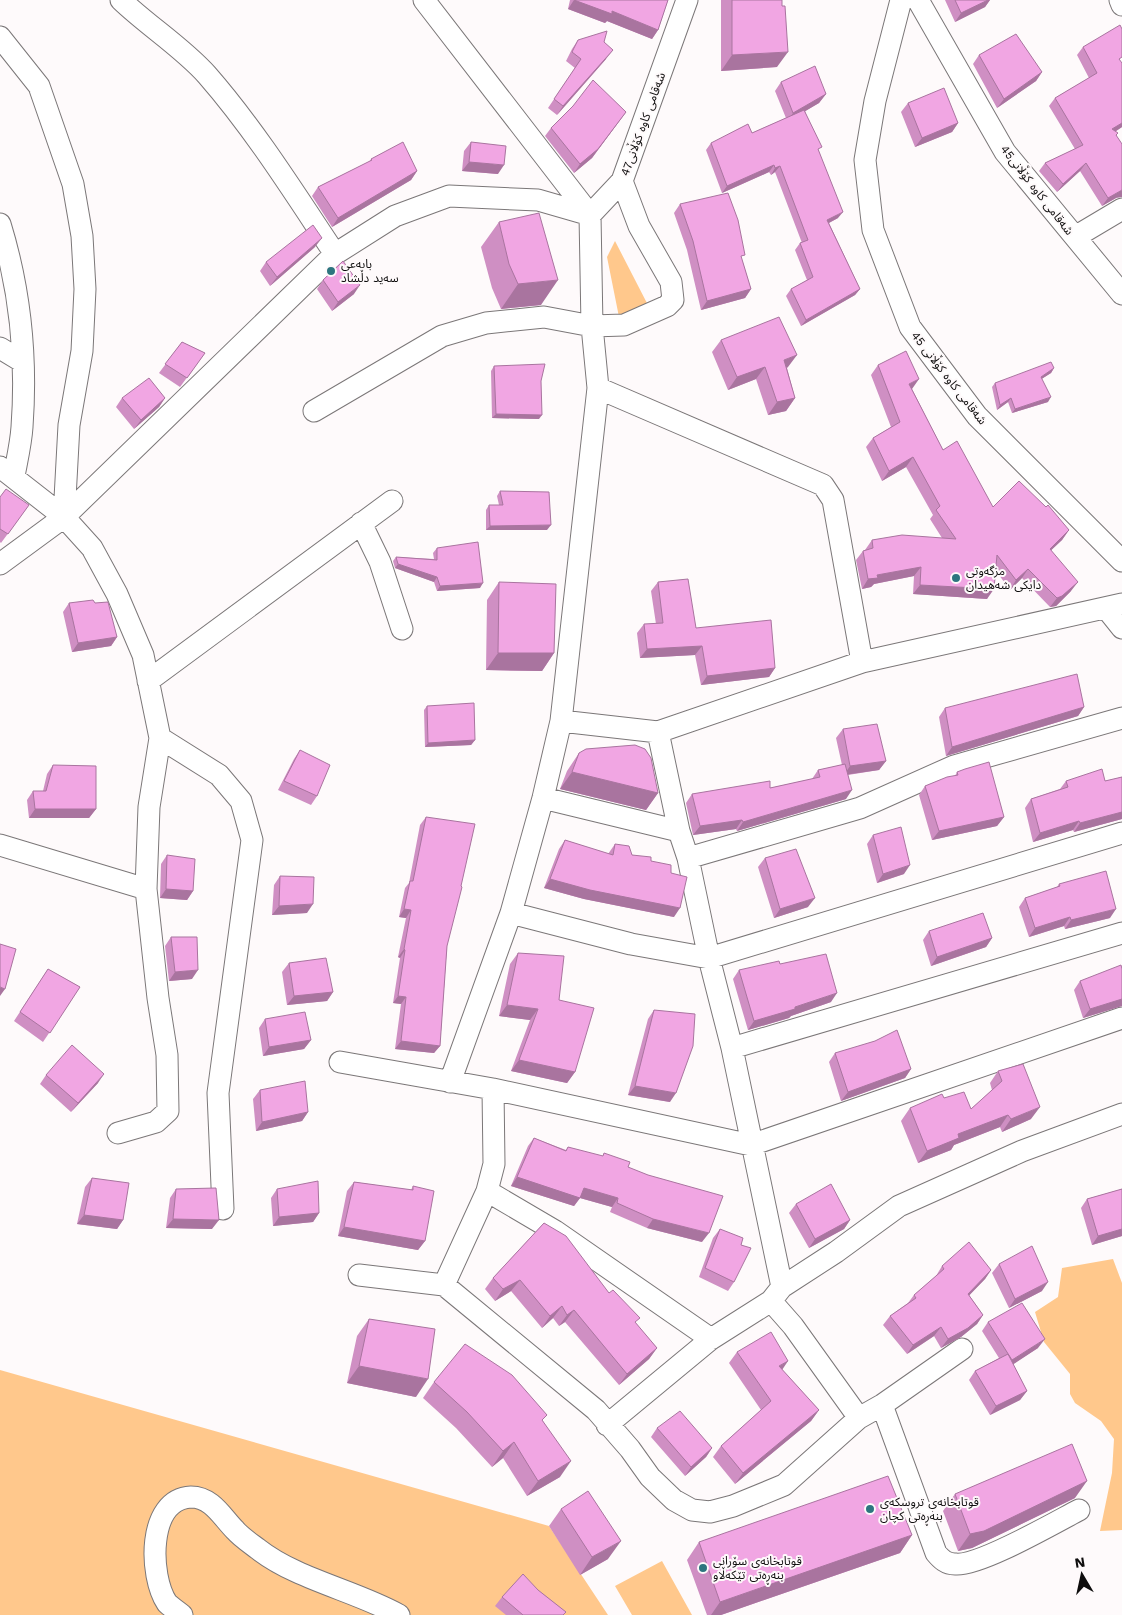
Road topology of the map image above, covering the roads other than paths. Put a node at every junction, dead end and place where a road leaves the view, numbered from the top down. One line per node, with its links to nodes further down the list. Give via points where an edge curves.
1 (121, 0): 14 (street, via 207,75 271,158)
2 (424, 0): 11 (street)
3 (687, 0): 9 (street, شەقامی کاوە کۆڵانی47)
4 (901, 0): 25 (street, شەقامی کاوە کۆڵانی 45, via 875,101 865,160 873,230 910,328 976,416)
5 (918, 0): 13 (street, شەقامی کاوە کۆڵانی45, via 1005,152)
6 (1120, 0): 7 (street)
7 (1122, 5)
8 (0, 38): 23 (street, via 39,86 73,184 82,236 85,289 82,351 69,425)
9 (622, 182): 11 (street, شەقامی کاوە کۆڵانی47); 16 (street, via 639,226 671,282 673,300 624,325)
10 (1122, 209): 13 (street)
11 (590, 215): 14 (street, via 538,200 449,196 395,216); 16 (street)
12 (0, 224): 18 (street, via 19,310)
13 (1075, 237): 15 (street, شەقامی کاوە کۆڵانی45)
14 (335, 254): 23 (street)
15 (1122, 294)
16 (592, 326): 19 (street); 20 (street, via 544,317 486,323 442,336)
17 (0, 348): 18 (street)
18 (24, 362): 21 (street, via 22,428)
19 (598, 388): 30 (street, via 823,485 833,500); 33 (street)
20 (314, 411)
21 (7, 472): 23 (street)
22 (392, 501): 24 (street)
23 (64, 517): 26 (street); 31 (street, via 92,548 117,594 143,655)
24 (362, 523): 29 (street, via 380,562); 31 (street)
25 (1122, 561)
26 (0, 564)
27 (1114, 606): 28 (street); 30 (street)
28 (1122, 628)
29 (402, 629)
30 (862, 662): 34 (street)
31 (148, 681): 35 (street)
32 (1122, 718): 40 (street, via 954,766 860,808)
33 (561, 721): 34 (street); 36 (street)
34 (658, 732): 37 (street)
35 (160, 738): 41 (street, via 149,807); 54 (street, via 219,775 241,801 252,840 218,1093)
36 (543, 798): 37 (street); 42 (street)
37 (679, 832): 40 (street)
38 (1122, 833): 44 (street)
39 (0, 845): 41 (street)
40 (688, 858): 44 (street)
41 (146, 889): 51 (street, via 167,1054 168,1111 156,1122)
42 (510, 913): 44 (street, via 631,944); 48 (street)
43 (1122, 933): 46 (street)
44 (709, 958): 46 (street)
45 (1122, 1018): 52 (street)
46 (732, 1048): 52 (street)
47 (340, 1062): 48 (street)
48 (450, 1082): 49 (street)
49 (493, 1089): 52 (street); 53 (street, via 494,1164)
50 (1122, 1114): 57 (street, via 1022,1150 899,1206)
51 (118, 1133)
52 (752, 1145): 57 (street)
53 (487, 1191): 56 (street); 58 (street, via 555,1231)
54 (223, 1209)
55 (359, 1275): 56 (street)
56 (444, 1286): 62 (street, via 596,1410)
57 (777, 1294): 58 (street); 61 (street, via 793,1326)
58 (711, 1339): 62 (street)
59 (962, 1349): 60 (street)
60 (882, 1404): 61 (street); 63 (street, via 936,1553 942,1561 955,1564 980,1560)
61 (859, 1418): 62 (street, via 784,1485 710,1512 692,1510 674,1500 650,1477)
62 (607, 1424)
63 (1079, 1510)
64 (182, 1615): 65 (street, via 168,1603 158,1581 154,1552 161,1520 173,1503 191,1497 208,1501 236,1531 283,1565)
65 (399, 1615)

